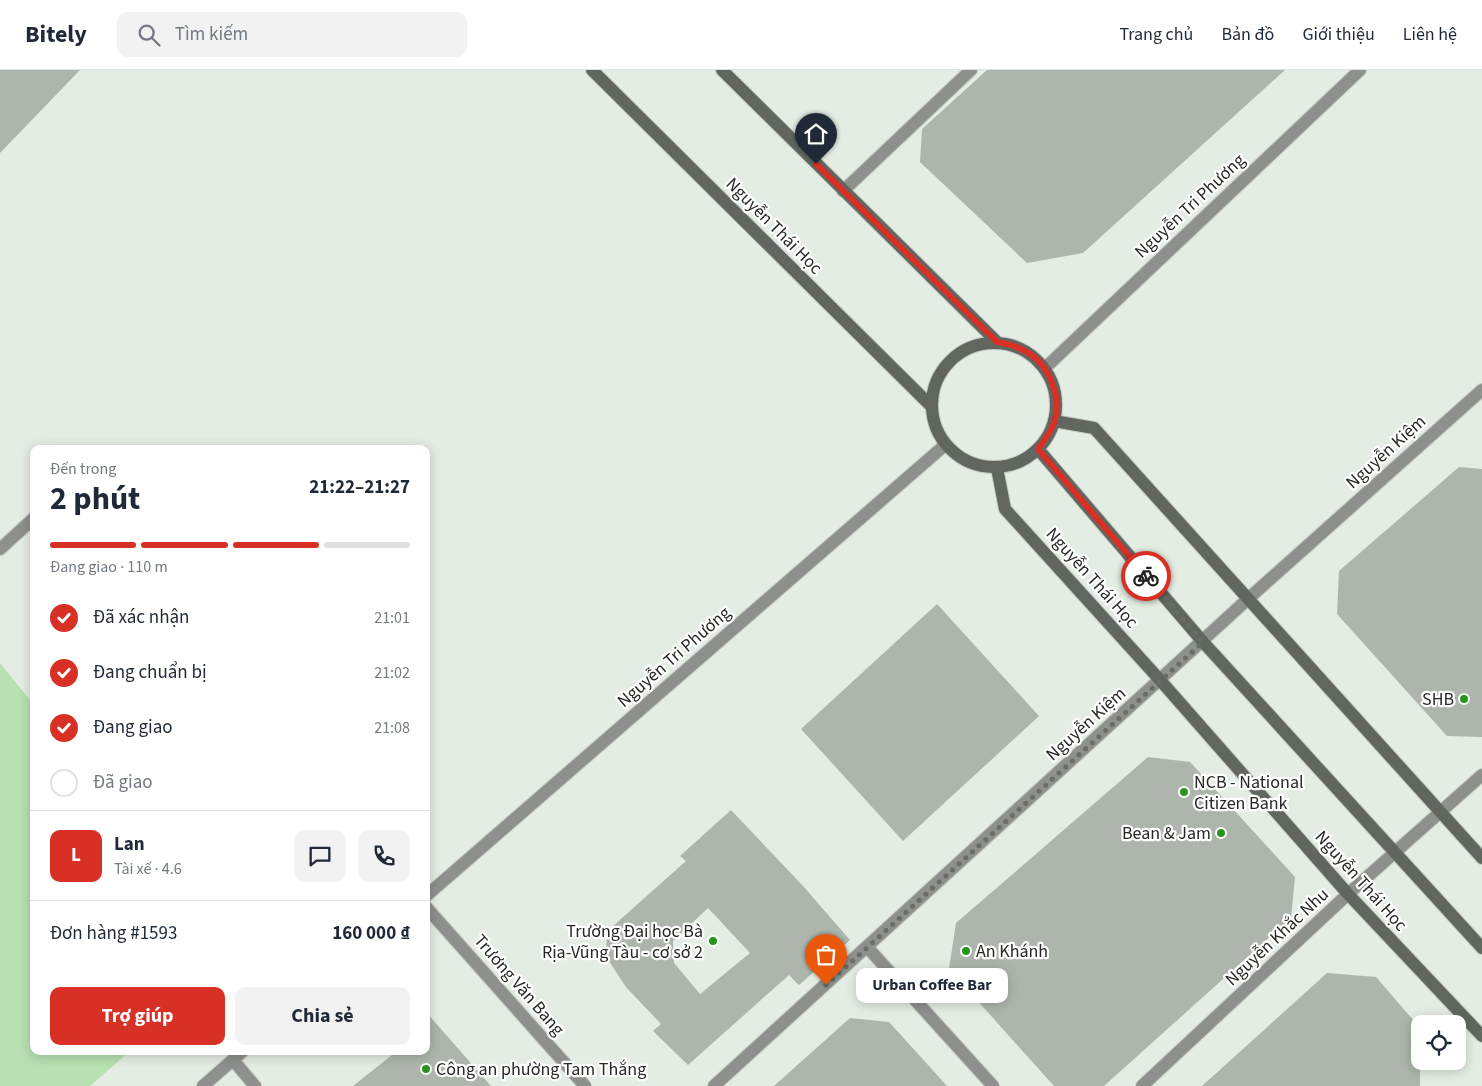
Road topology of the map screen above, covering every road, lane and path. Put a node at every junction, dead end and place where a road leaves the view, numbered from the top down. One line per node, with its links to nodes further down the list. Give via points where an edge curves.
1 (592, 70): 9 (main road, Nguyễn Thái Học)
2 (722, 70): 5 (main road)
3 (971, 70): 5 (street)
4 (1360, 70): 7 (street, Nguyễn Tri Phương)
5 (843, 191): 6 (main road)
6 (997, 342): 7 (main road, via 1025,350); 9 (main road, via 967,348 954,357 942,369)
7 (1045, 368): 10 (main road, via 1054,386)
8 (1480, 394): 16 (street, Nguyễn Kiệm)
9 (931, 406): 11 (main road, via 936,428)
10 (1054, 421): 12 (main road); 16 (main road, via 1094,428)
11 (946, 445): 13 (main road, via 960,458 978,466); 23 (street, Nguyễn Tri Phương)
12 (1038, 449): 13 (main road, via 1012,465); 17 (main road)
13 (997, 468): 18 (main road, Nguyễn Thái Học, via 1005,509)
14 (30, 522): 15 (street)
15 (0, 549)
16 (1249, 598): 17 (street, Nguyễn Kiệm); 20 (main road)
17 (1203, 642): 18 (street, Nguyễn Kiệm); 21 (main road)
18 (1160, 680): 24 (main road, Nguyễn Thái Học); 26 (street, Nguyễn Kiệm)
19 (1482, 774): 20 (street, Nguyễn Khắc Nhu)
20 (1440, 813): 21 (street, Nguyễn Khắc Nhu); 22 (main road)
21 (1395, 853): 24 (street, Nguyễn Khắc Nhu); 27 (main road)
22 (1482, 858)
23 (430, 893)
24 (1348, 894): 28 (main road, Nguyễn Thái Học); 36 (street, Nguyễn Khắc Nhu)
25 (430, 912): 33 (street, Trương Văn Bang)
26 (868, 948): 34 (street, Nguyễn Kiệm); 35 (street)
27 (1482, 948)
28 (1482, 1036)
29 (239, 1055): 30 (street)
30 (233, 1060): 31 (street); 32 (street)
31 (203, 1086)
32 (255, 1086)
33 (585, 1086)
34 (714, 1086)
35 (993, 1086)
36 (1142, 1086)

